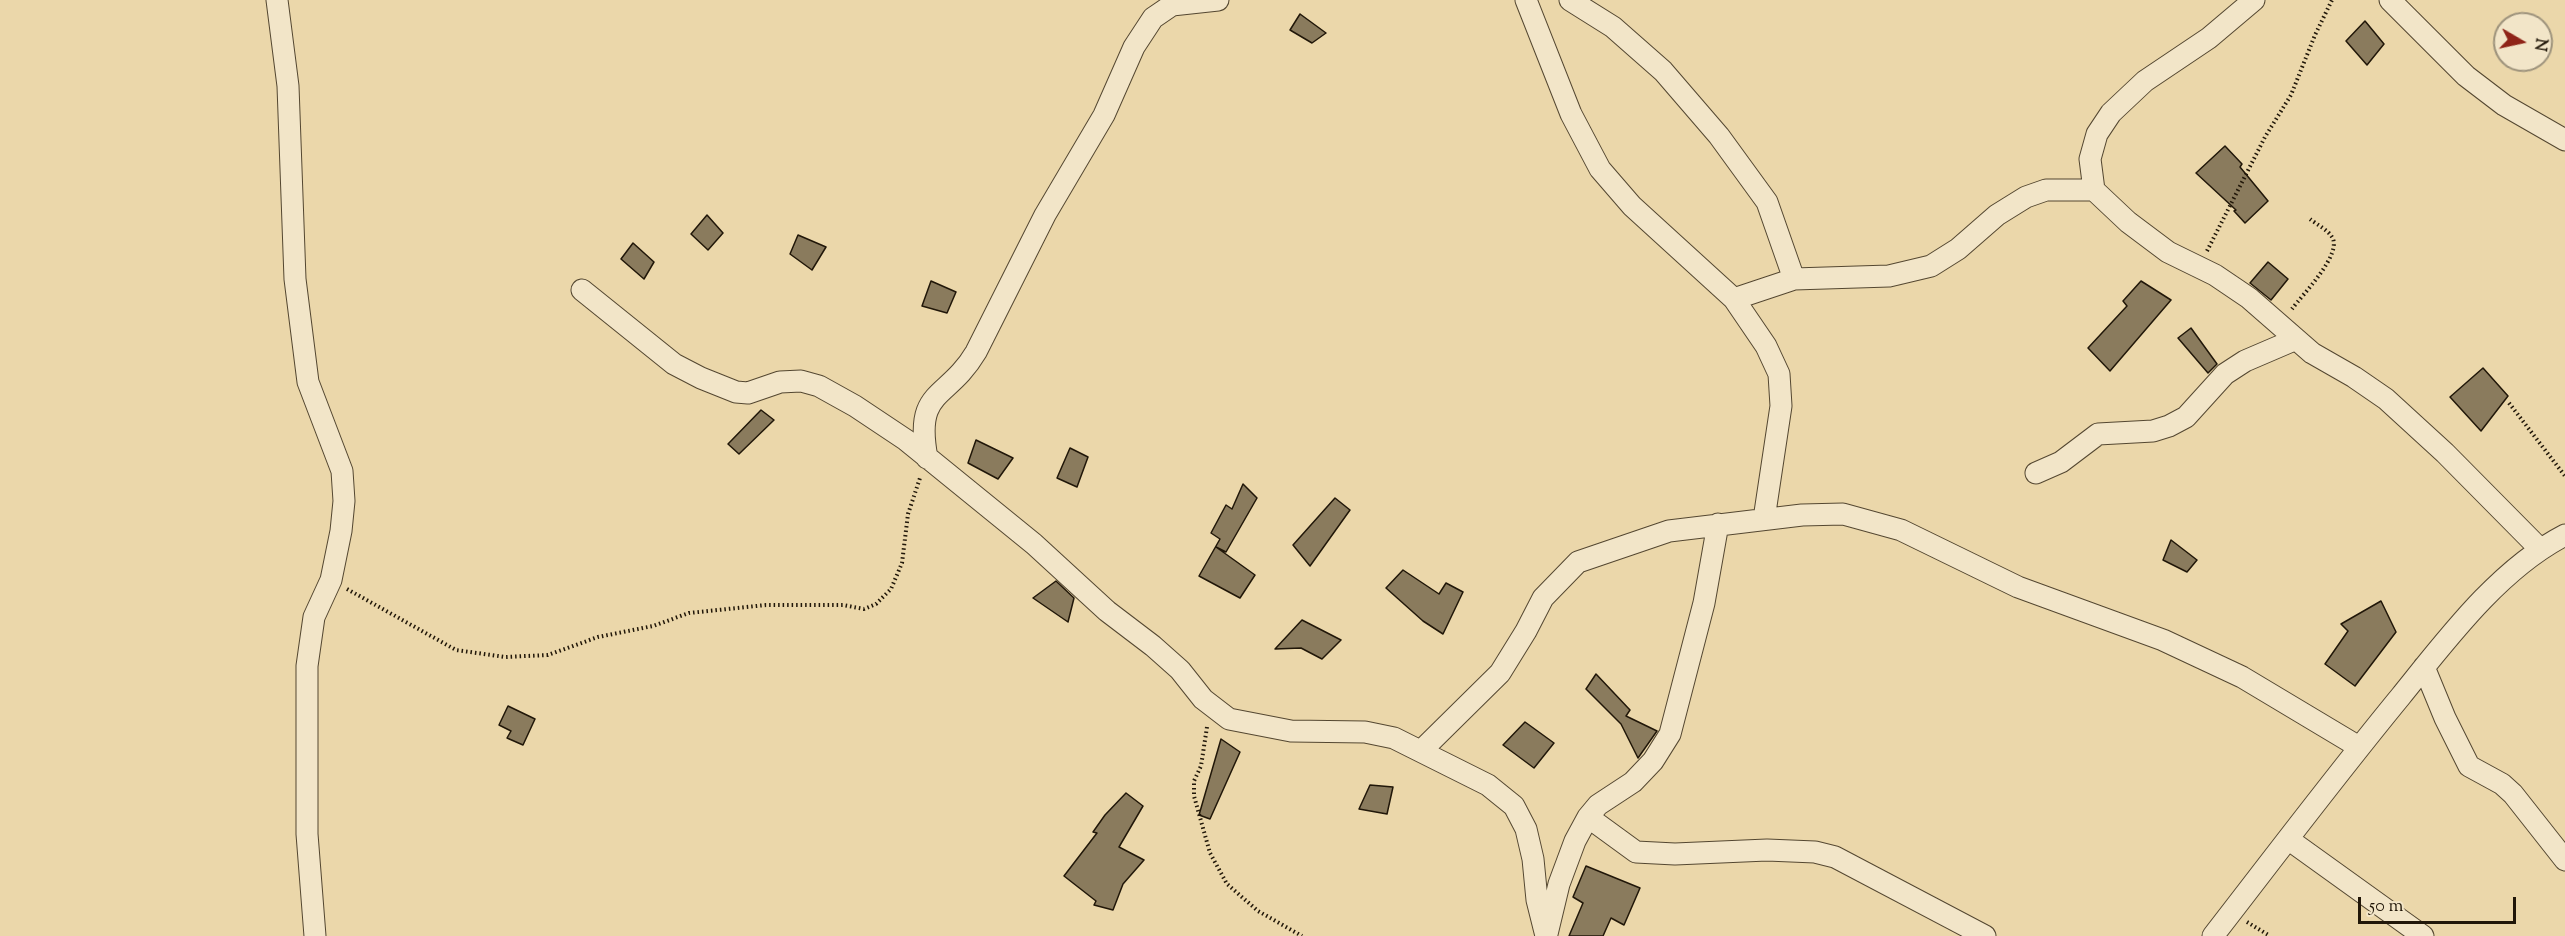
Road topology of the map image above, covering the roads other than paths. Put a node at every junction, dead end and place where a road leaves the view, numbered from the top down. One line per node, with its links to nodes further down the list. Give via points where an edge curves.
1 (277, 0): 25 (street, via 288,86 295,279 308,382 342,471 344,501 331,580 314,617 307,666 306,834)
2 (1218, 0): 13 (street, via 1172,5 1153,18 1134,47 1104,115 1045,216 976,352 965,371 934,397 926,411 922,433)
3 (1526, 0): 11 (street, via 1571,114 1600,170 1632,206)
4 (1570, 0): 9 (street, via 1613,27 1663,71 1719,136 1767,202)
5 (2254, 0): 8 (street, via 2209,38 2145,81 2111,113 2097,134 2090,159)
6 (2390, 0): 7 (street, via 2466,76 2504,105)
7 (2565, 140)
8 (2094, 190): 9 (street, via 2046,190 2026,197 1931,266 1889,276); 12 (street, via 2168,252 2215,274 2249,298)
9 (1794, 279): 11 (street)
10 (582, 290): 13 (street, via 674,364 701,378 748,393 780,382 801,381 819,386 855,406)
11 (1734, 299): 15 (street, via 1766,346 1779,374 1781,406)
12 (2290, 336): 14 (street, via 2226,374 2186,417 2153,431 2098,434 2074,454); 18 (street, via 2386,399)
13 (927, 458): 21 (street, via 1034,544 1107,611 1153,645 1180,669 1203,699 1229,719 1291,731 1365,732 1394,738)
14 (2036, 473)
15 (1764, 519): 16 (street); 20 (street, via 1843,514 1901,530 2018,587 2163,640 2291,705)
16 (1718, 524): 21 (street, via 1669,531 1578,562 1543,598 1500,673); 22 (street, via 1704,603 1670,734 1653,761 1633,782 1598,805)
17 (2565, 535): 18 (street)
18 (2539, 548): 19 (street, via 2480,602)
19 (2424, 667): 20 (street); 24 (street, via 2469,765 2513,794)
20 (2359, 747): 23 (street)
21 (1422, 750): 26 (street, via 1488,785 1514,806 1531,849)
22 (1588, 817): 26 (street, via 1559,884); 27 (street, via 1636,852 1767,850 1835,857)
23 (2288, 839): 28 (street); 29 (street)
24 (2565, 860)
25 (315, 936)
26 (1546, 936)
27 (1985, 936)
28 (2213, 936)
29 (2423, 936)

